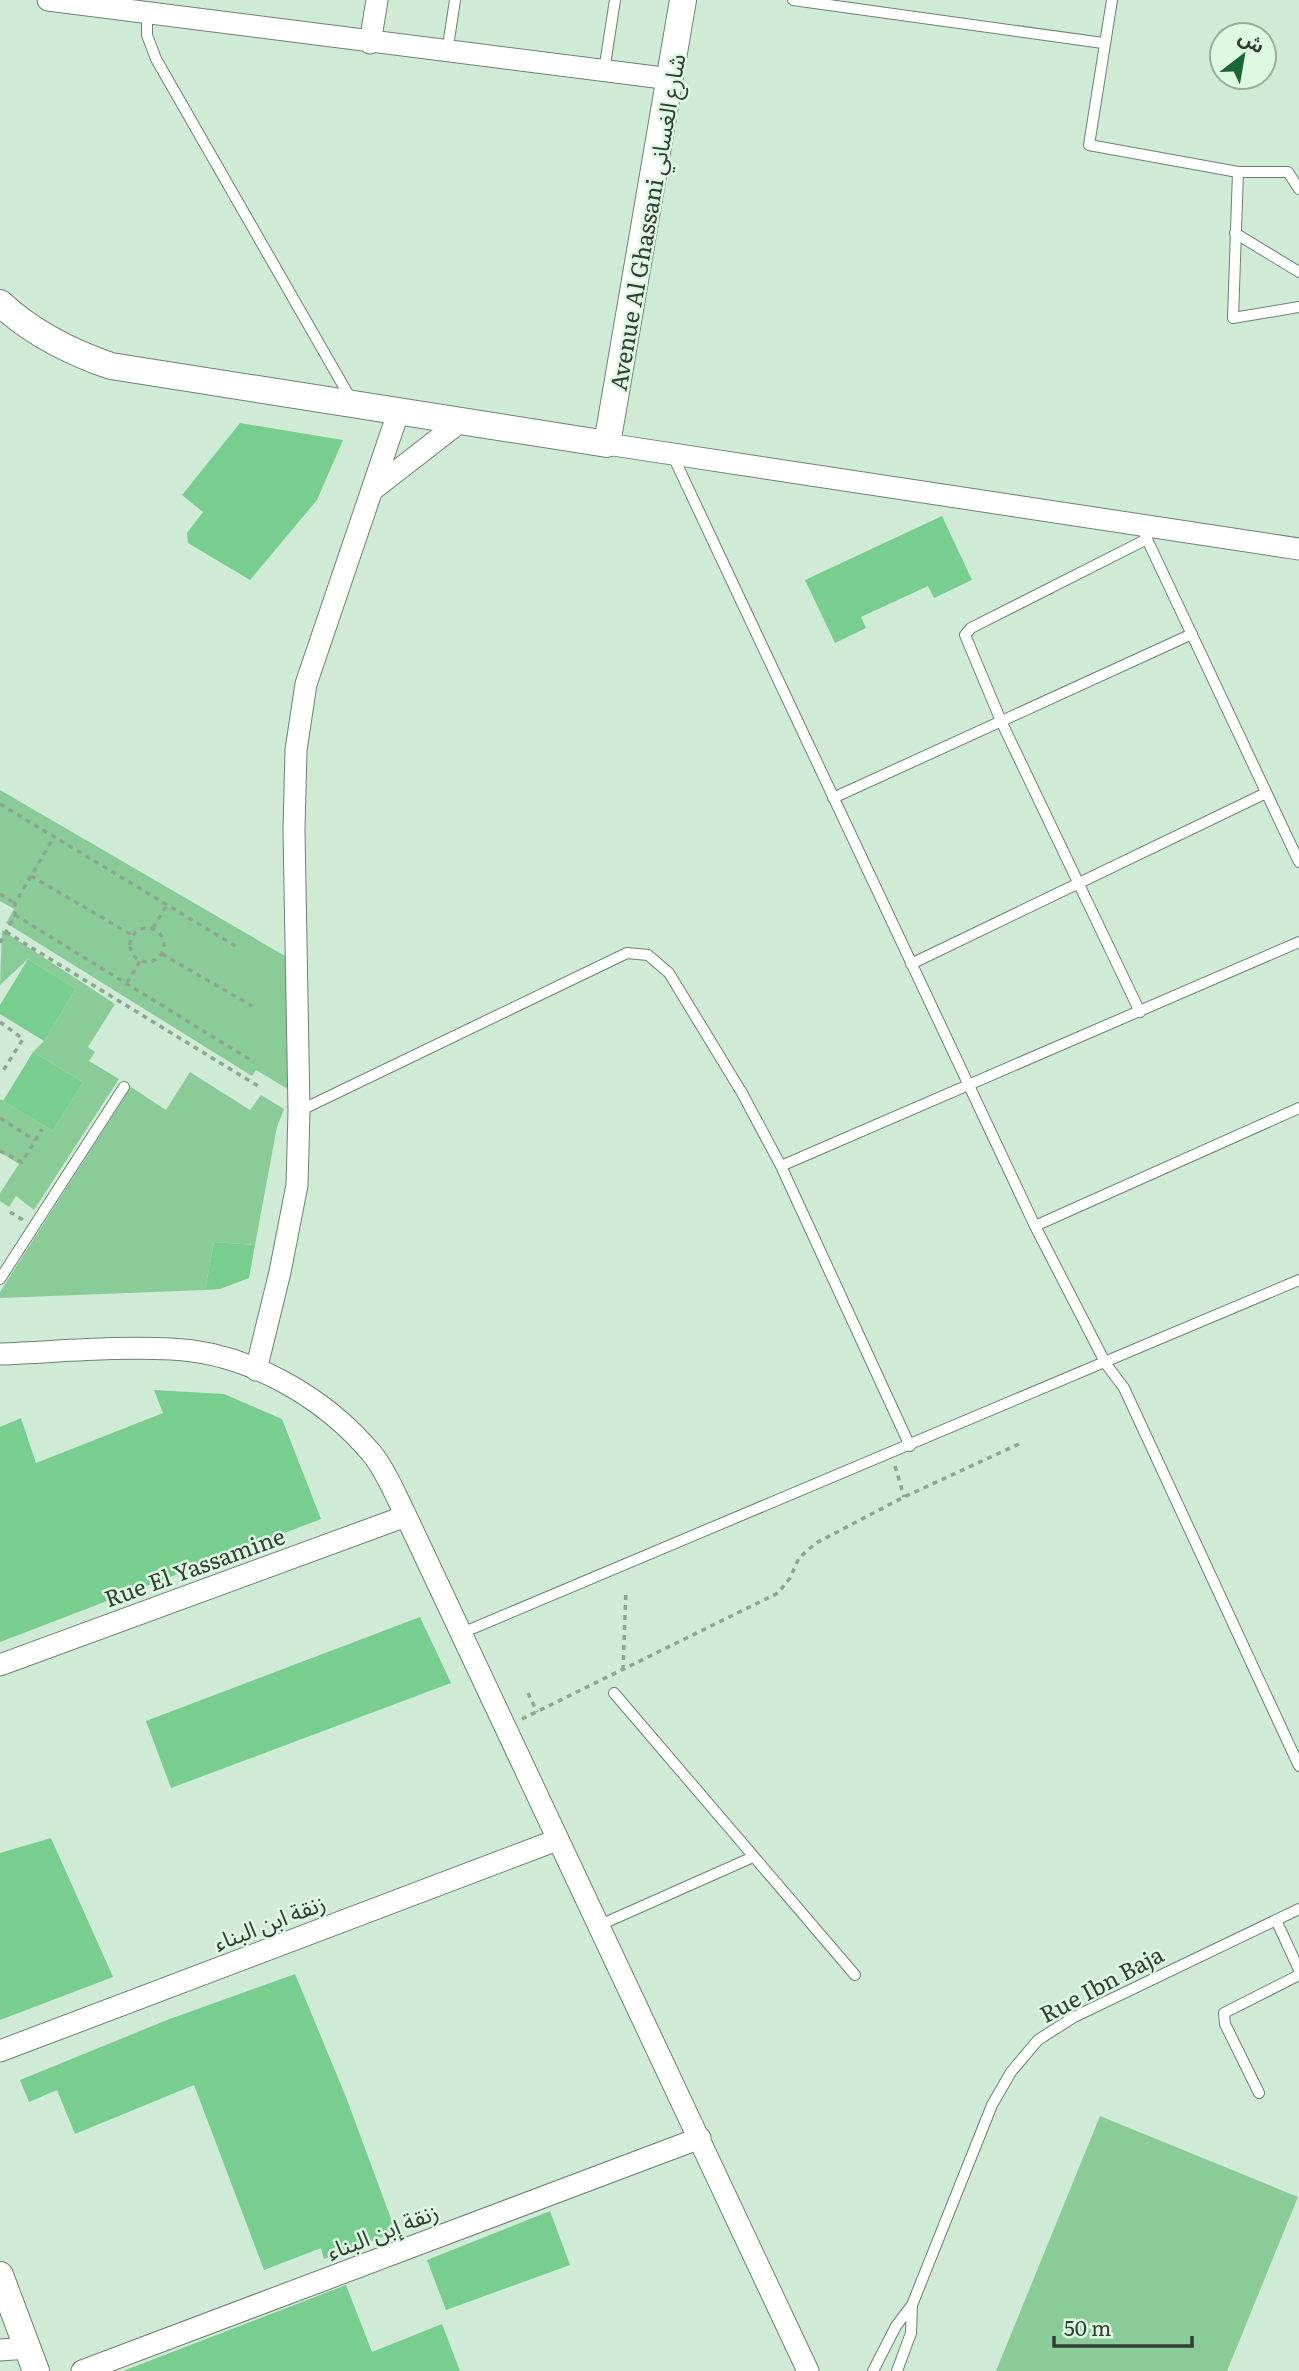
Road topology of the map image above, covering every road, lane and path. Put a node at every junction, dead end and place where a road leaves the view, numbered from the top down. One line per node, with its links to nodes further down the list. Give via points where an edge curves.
1 (48, 0): 9 (street)
2 (377, 0): 10 (street)
3 (455, 0): 12 (lane)
4 (615, 0): 13 (lane)
5 (683, 0): 14 (street, Avenue Al Ghassani شارع الغساني)
6 (793, 0): 8 (lane)
7 (1112, 0): 11 (lane)
8 (864, 5): 11 (lane)
9 (148, 6): 10 (street); 21 (lane, via 147,35 156,59)
10 (370, 43): 12 (street)
11 (1103, 43): 15 (lane, via 1089,145)
12 (447, 52): 13 (street)
13 (604, 71): 14 (street)
14 (671, 79): 24 (street, Avenue Al Ghassani شارع الغساني)
15 (1238, 172): 16 (lane, via 1288,172); 17 (lane)
16 (1299, 189)
17 (1235, 233): 18 (lane); 20 (lane, via 1233,318)
18 (1299, 272)
19 (0, 303): 21 (street, via 74,354 111,366)
20 (1299, 307)
21 (356, 406): 22 (street)
22 (398, 413): 23 (street); 26 (street)
23 (460, 422): 24 (street); 26 (street)
24 (607, 444): 25 (street)
25 (672, 454): 27 (street); 32 (lane)
26 (375, 488): 62 (street, via 324,623 306,684 296,750)
27 (1144, 532): 28 (street); 29 (lane); 30 (lane, via 968,629 965,639)
28 (1299, 549)
29 (1192, 634): 30 (lane); 31 (lane)
30 (1001, 721): 32 (lane); 37 (lane)
31 (1266, 793): 35 (lane); 37 (lane)
32 (833, 798): 50 (lane)
33 (0, 804): 34 (path)
34 (54, 837): 36 (path); 40 (path)
35 (1299, 862)
36 (32, 876): 39 (path); 44 (path)
37 (1079, 884): 50 (lane); 53 (lane)
38 (0, 894): 39 (path)
39 (15, 902): 41 (path)
40 (167, 905): 42 (path); 47 (path)
41 (15, 915): 43 (path); 51 (path)
42 (153, 928): 44 (path, via 141,928); 48 (path, via 162,936)
43 (6, 932): 46 (path); 58 (path)
44 (132, 935): 49 (path, via 130,951)
45 (1299, 942): 53 (lane)
46 (0, 943)
47 (237, 947)
48 (162, 954): 49 (path, via 154,961); 52 (path)
49 (140, 961): 51 (path)
50 (911, 964): 60 (lane)
51 (127, 984): 55 (path)
52 (252, 1006)
53 (1140, 1012): 60 (lane)
54 (0, 1021): 56 (path, via 23,1039)
55 (254, 1062)
56 (2, 1070): 57 (path)
57 (1, 1078)
58 (258, 1086)
59 (124, 1087): 69 (lane)
60 (969, 1087): 67 (lane); 68 (lane)
61 (1299, 1108): 68 (lane)
62 (299, 1111): 67 (lane, via 636,952 648,955 669,973); 73 (street, via 296,1185)
63 (0, 1118): 65 (path)
64 (42, 1129): 65 (path)
65 (35, 1140): 66 (path, via 20,1163)
66 (0, 1151)
67 (781, 1166): 75 (lane)
68 (1035, 1226): 72 (lane)
69 (2, 1273)
70 (1299, 1280): 72 (lane)
71 (0, 1354): 73 (street, via 170,1349 233,1359)
72 (1106, 1364): 75 (lane); 87 (lane, via 1124,1388)
73 (256, 1370): 78 (street, via 322,1407 351,1431 374,1457)
74 (1019, 1444): 77 (path)
75 (910, 1446): 76 (lane)
76 (891, 1454): 77 (path); 80 (lane)
77 (904, 1497): 82 (path, via 810,1547 778,1593)
78 (406, 1516): 80 (street); 81 (street, Rue El Yassamine)
79 (626, 1590): 82 (path)
80 (461, 1633): 86 (street)
81 (0, 1665)
82 (623, 1670): 85 (path)
83 (528, 1692): 85 (path)
84 (614, 1693): 89 (lane)
85 (537, 1712): 86 (path)
86 (505, 1727): 88 (street)
87 (1299, 1766)
88 (557, 1840): 92 (street); 96 (street, زنقة ابن البناء)
89 (753, 1857): 92 (lane); 94 (lane)
90 (1299, 1909): 91 (lane, Rue Ibn Baja)
91 (1276, 1920): 93 (lane); 100 (lane, Rue Ibn Baja, via 1074,2017 1038,2040 1011,2071 992,2105)
92 (600, 1925): 98 (street)
93 (1299, 1969)
94 (855, 1975)
95 (1299, 1975): 97 (lane, via 1224,2013)
96 (0, 2051)
97 (1259, 2093)
98 (701, 2138): 103 (street, زنقة إبن البناء); 104 (street)
99 (0, 2275): 102 (street)
100 (912, 2305): 105 (lane, Rue Ibn Baja); 106 (lane, Rue Ibn Baja, via 911,2333)
101 (0, 2350): 102 (street)
102 (32, 2360)
103 (82, 2371)
104 (808, 2371)
105 (873, 2371)
106 (897, 2371)

